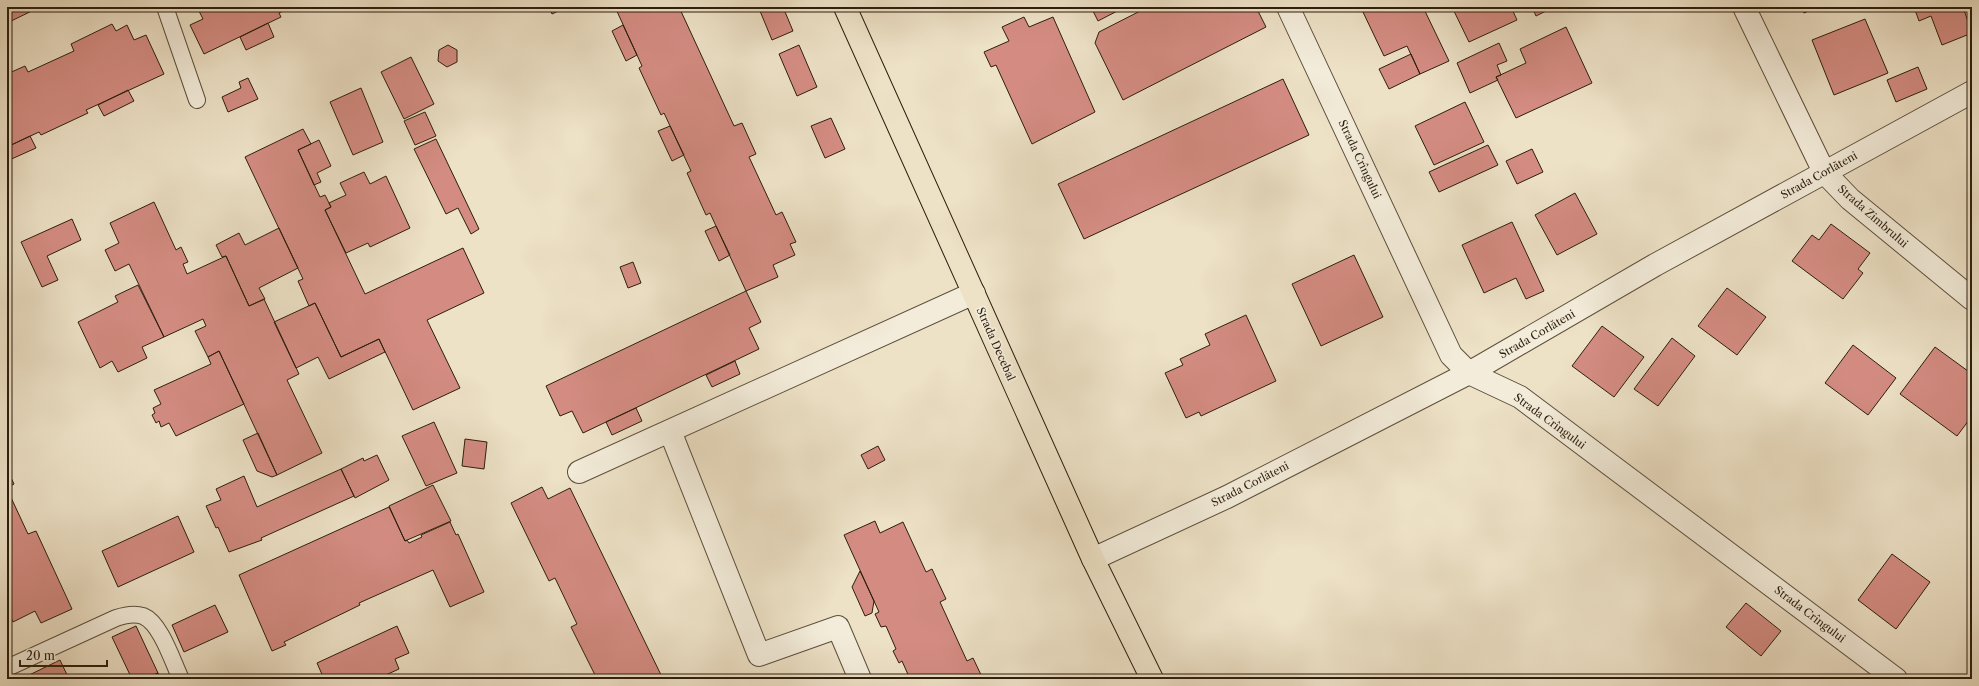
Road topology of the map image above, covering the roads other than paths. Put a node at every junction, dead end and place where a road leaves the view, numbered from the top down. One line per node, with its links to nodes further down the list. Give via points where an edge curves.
1 (164, 7): 6 (lane)
2 (845, 7): 8 (main road, Strada Decebal)
3 (1744, 7): 7 (street, Strada Zimbrului)
4 (1294, 9): 10 (street, Strada Crîngului, via 1451,355)
5 (1972, 92): 7 (street, Strada Corlăteni)
6 (197, 100)
7 (1824, 172): 9 (street, Strada Zimbrului, via 1850,199); 10 (street, Strada Corlăteni, via 1655,265)
8 (974, 293): 11 (street); 13 (main road, Strada Decebal)
9 (1972, 299)
10 (1469, 373): 13 (street, Strada Corlăteni, via 1227,497); 18 (street, Strada Crîngului, via 1520,397)
11 (670, 431): 12 (street); 16 (street, via 759,655 838,627)
12 (579, 472)
13 (1093, 559): 17 (main road, Strada Decebal)
14 (7, 668): 15 (lane, via 116,618 133,614 144,616 154,624)
15 (181, 679)
16 (860, 679)
17 (1152, 679)
18 (1896, 679)

